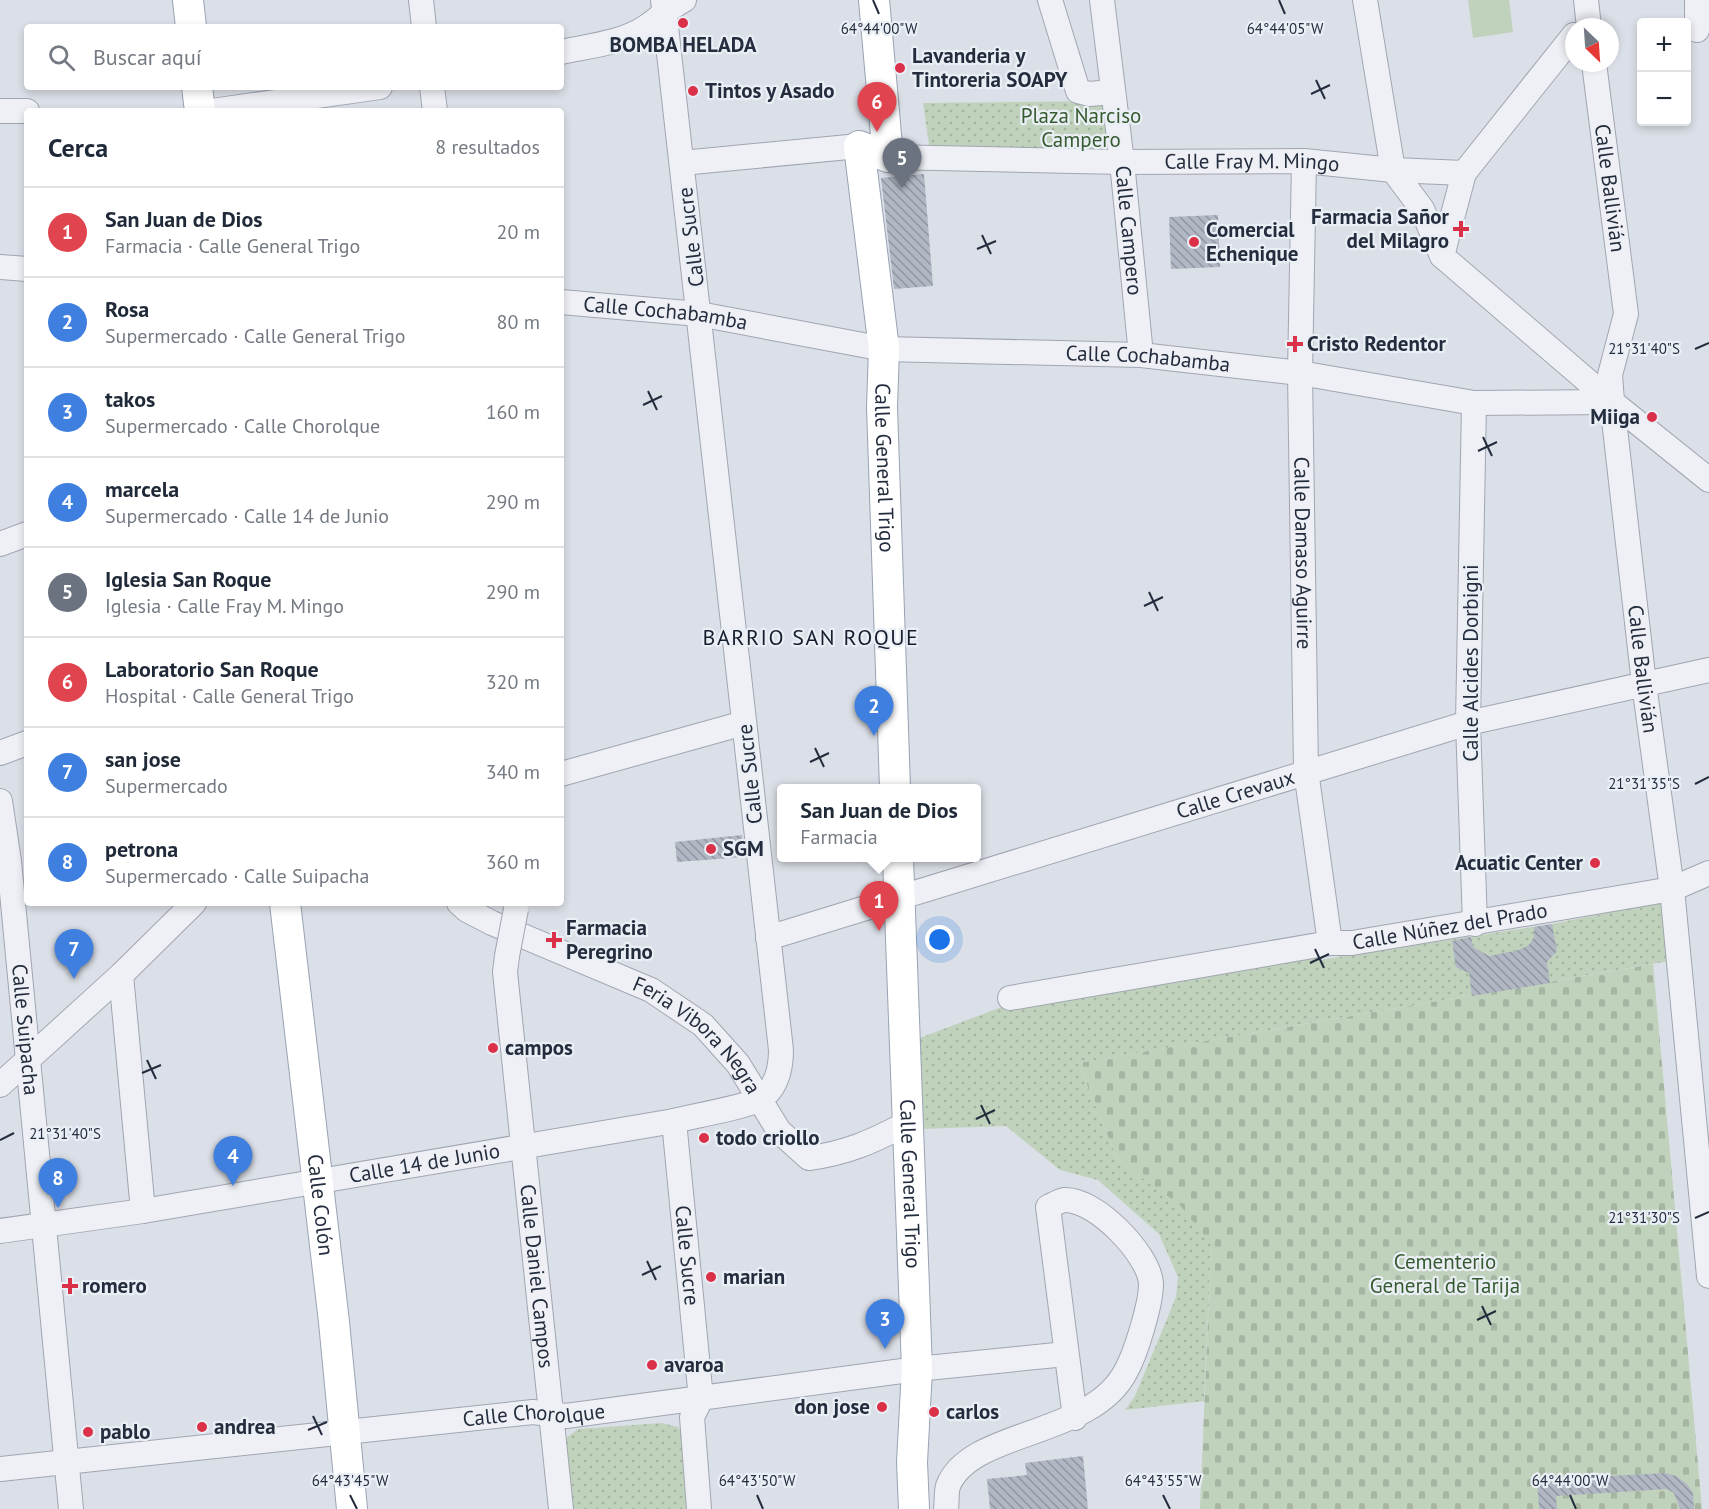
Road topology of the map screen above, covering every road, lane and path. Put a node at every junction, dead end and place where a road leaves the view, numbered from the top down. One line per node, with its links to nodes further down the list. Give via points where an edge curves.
1 (188, 0): 9 (main road)
2 (421, 0): 10 (street)
3 (874, 0): 25 (main road)
4 (1050, 0): 18 (street, via 1078,91)
5 (1102, 0): 18 (street, Calle Campero)
6 (1365, 0): 29 (street)
7 (1697, 0): 11 (street)
8 (670, 4): 13 (street, via 646,27 614,40); 28 (street, Calle Sucre)
9 (191, 24)
10 (424, 24)
11 (1697, 30)
12 (1565, 45): 30 (street)
13 (564, 51)
14 (1595, 72): 39 (street, Calle Ballivián, via 1626,314 1610,375)
15 (197, 90): 19 (main road)
16 (359, 90): 20 (street)
17 (432, 90): 21 (street)
18 (1112, 92): 27 (street, Calle Campero)
19 (200, 108)
20 (233, 108)
21 (435, 108)
22 (0, 111): 23 (street)
23 (24, 111)
24 (859, 146): 25 (main road, Calle Fray M. Mingo); 28 (street, Calle Fray M. Mingo); 36 (main road, Calle General Trigo)
25 (888, 157): 27 (street, Calle Fray M. Mingo)
26 (1304, 161): 27 (street, Calle Fray M. Mingo); 29 (street, Calle Fray M. Mingo); 38 (street, Calle Damaso Aguirre)
27 (1122, 162): 37 (street, Calle Campero)
28 (682, 163): 35 (street, Calle Sucre)
29 (1393, 170): 30 (street, Calle Fray M. Mingo); 31 (street, via 1422,209)
30 (1464, 173): 31 (street)
31 (1442, 256): 39 (street)
32 (0, 267): 33 (street)
33 (24, 269)
34 (564, 302): 35 (street, Calle Cochabamba)
35 (699, 314): 36 (street, Calle Cochabamba); 46 (street, Calle Sucre)
36 (884, 349): 37 (street, Calle Cochabamba); 52 (main road, Calle General Trigo, via 882,407)
37 (1141, 355): 38 (street, Calle Cochabamba)
38 (1300, 373): 40 (street, Calle Cochabamba); 50 (street, Calle Damaso Aguirre)
39 (1612, 402): 40 (street, Calle Cochabamba); 41 (street); 45 (street, Calle Ballivián)
40 (1474, 403): 47 (street, Calle Alcides Dorbigni)
41 (1709, 480)
42 (24, 535): 43 (street)
43 (0, 544)
44 (1709, 670): 45 (street, Calle Crevaux)
45 (1644, 684): 47 (street, Calle Crevaux); 57 (street, Calle Ballivián)
46 (744, 723): 51 (street); 64 (street, Calle Sucre)
47 (1468, 723): 50 (street, Calle Crevaux); 63 (street, Calle Alcides Dorbigni)
48 (24, 744): 49 (street)
49 (0, 753)
50 (1306, 771): 58 (street, Calle Crevaux); 65 (street, Calle Damaso Aguirre)
51 (564, 773)
52 (895, 784)
53 (0, 801): 54 (street, Calle Suipacha)
54 (12, 860): 68 (street, Calle Suipacha)
55 (898, 862): 58 (main road, Calle General Trigo)
56 (1709, 873): 57 (street, Calle Núñez del Prado)
57 (1672, 889): 63 (street, Calle Núñez del Prado); 79 (street, Calle Ballivián)
58 (899, 898): 64 (street, Calle Crevaux); 73 (main road, Calle General Trigo)
59 (191, 906): 66 (street)
60 (285, 906): 75 (main road, Calle Colón)
61 (462, 906): 71 (street, Feria Vibora Negra, via 492,923 651,990 703,1025 738,1064)
62 (516, 906): 74 (street, Calle Daniel Campos, bridge, via 505,972)
63 (1475, 924): 65 (street, Calle Núñez del Prado)
64 (768, 938): 71 (street, Calle Sucre, via 781,1066 774,1083)
65 (1330, 943): 67 (street, Calle Núñez del Prado)
66 (121, 975): 68 (street); 76 (street)
67 (1010, 998)
68 (27, 1060): 69 (street); 70 (street); 77 (street, Calle Suipacha)
69 (0, 1063)
70 (0, 1084)
71 (759, 1101): 72 (street); 73 (street, Feria Vibora Negra, via 779,1131 809,1158 860,1148)
72 (674, 1121): 74 (street, Calle 14 de Junio); 82 (street, Calle Sucre)
73 (908, 1123): 81 (main road, Calle General Trigo)
74 (522, 1147): 75 (street, Calle 14 de Junio); 83 (street, Calle Daniel Campos)
75 (316, 1181): 76 (street, Calle 14 de Junio); 85 (main road, Calle Colón)
76 (143, 1211): 77 (street, Calle 14 de Junio)
77 (46, 1226): 78 (street, Calle 14 de Junio); 86 (street, Calle Suipacha)
78 (0, 1232)
79 (1709, 1276)
80 (1066, 1354): 81 (street, Calle Chorolque); 84 (street); 84 (street, via 1048,1207 1063,1200 1099,1214 1138,1253 1149,1270 1151,1286 1139,1338 1126,1371 1113,1391)
81 (917, 1369): 82 (street, Calle Chorolque); 92 (main road, Calle General Trigo, via 912,1462)
82 (701, 1399): 83 (street, Calle Chorolque, via 566,1416); 91 (street, Calle Sucre, via 692,1417)
83 (551, 1414): 85 (street, Calle Chorolque, via 533,1412); 90 (street, Calle Daniel Campos)
84 (1075, 1418): 93 (street, via 988,1450 962,1465 948,1487)
85 (344, 1433): 86 (street, Calle Chorolque); 89 (main road, Calle Colón)
86 (68, 1460): 87 (street, Calle Chorolque); 88 (street, Calle Suipacha)
87 (0, 1469)
88 (71, 1509)
89 (352, 1509)
90 (561, 1509)
91 (699, 1509)
92 (914, 1509)
93 (946, 1509)

